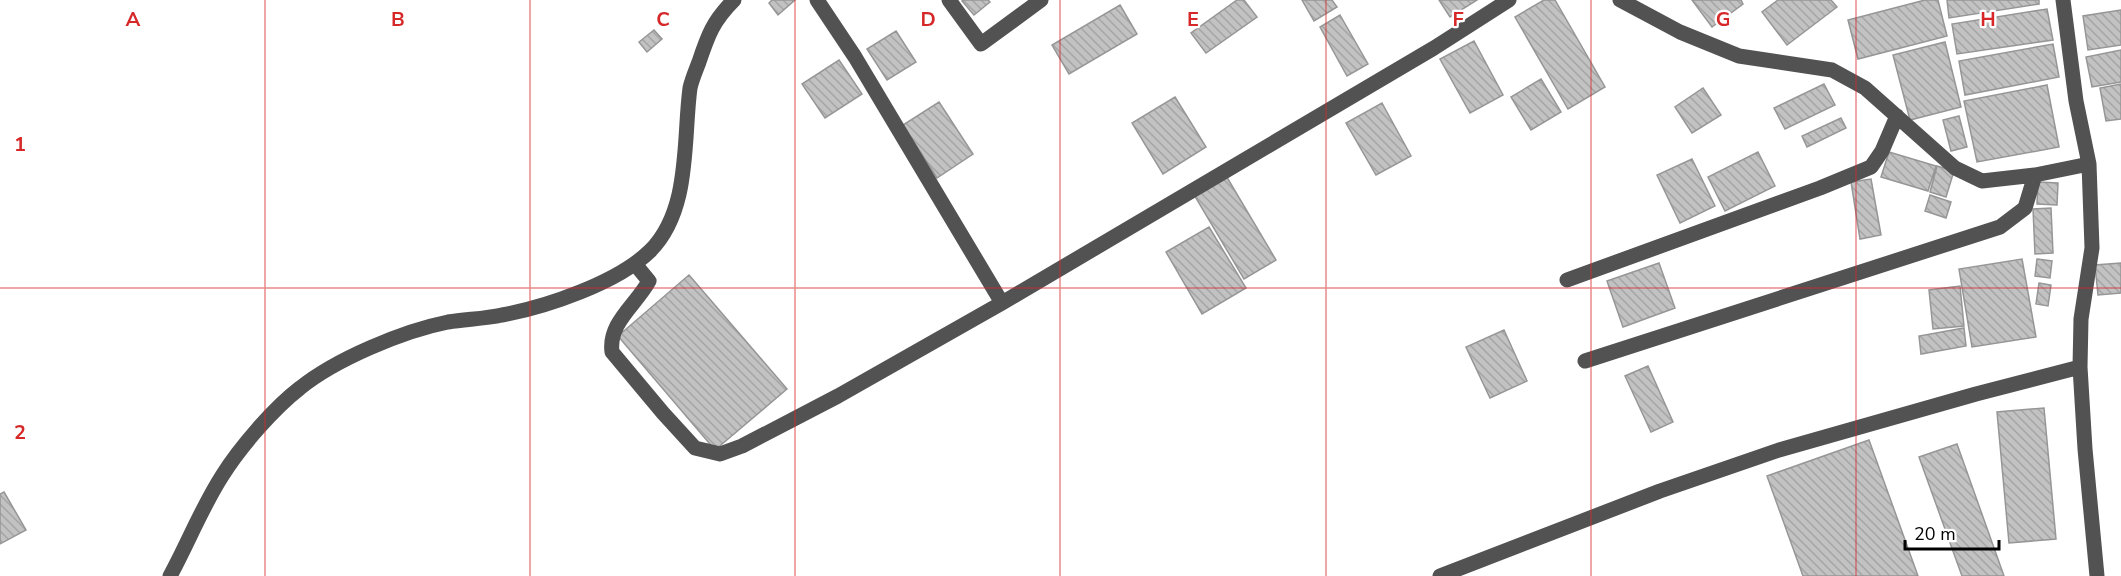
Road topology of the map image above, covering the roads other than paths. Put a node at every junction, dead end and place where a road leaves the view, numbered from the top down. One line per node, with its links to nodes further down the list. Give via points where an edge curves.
1 (734, 0): 11 (street, via 709,31 691,86 680,196 652,249)
2 (817, 0): 13 (street, via 861,66)
3 (949, 0): 4 (street, via 981,44)
4 (1041, 0)
5 (1509, 0): 13 (street)
6 (1620, 0): 8 (street, via 1680,32 1739,56 1832,70 1865,88)
7 (2063, 0): 9 (street)
8 (1897, 116): 10 (street, via 1955,168 1982,181); 12 (street, via 1882,151 1870,167)
9 (2089, 164): 10 (street); 15 (street, via 2092,248 2081,319)
10 (2035, 175): 14 (street, via 2025,208 2000,227)
11 (635, 264): 13 (street, via 649,281 616,325 610,342 612,351 695,448 720,454 838,396); 16 (street, via 536,308 409,331 300,387 223,475)
12 (1567, 280)
13 (1002, 303)
14 (1585, 361)
15 (2080, 367): 17 (street, via 1779,450 1660,491); 18 (street)
16 (170, 576)
17 (1440, 576)
18 (2097, 576)

